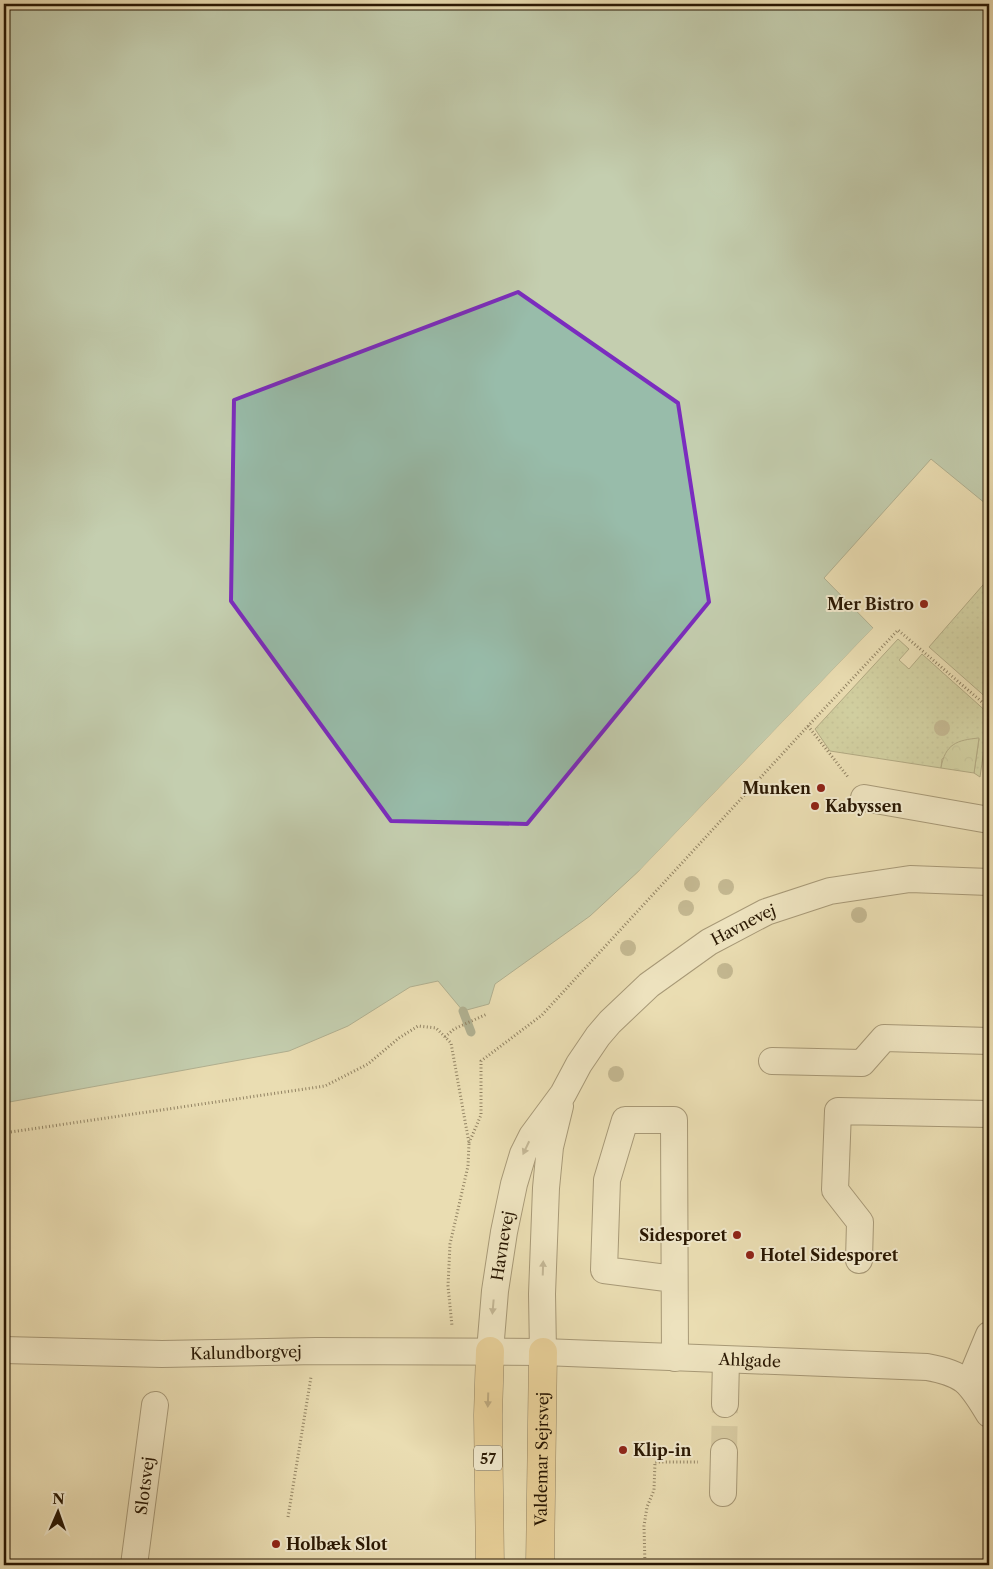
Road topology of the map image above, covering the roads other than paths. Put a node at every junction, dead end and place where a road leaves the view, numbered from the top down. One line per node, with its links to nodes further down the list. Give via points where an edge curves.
1 (864, 798): 2 (street)
2 (989, 820)
3 (989, 882): 6 (street, Havnevej, via 910,879 830,891 766,912 709,942 649,985 598,1036)
4 (989, 1041): 5 (street, via 884,1038 862,1063)
5 (772, 1061)
6 (563, 1094): 12 (street, Havnevej, one-way to 12, via 532,1136 514,1184 496,1279); 13 (street, Havnevej, one-way to 6, via 546,1188 550,1147)
7 (989, 1114): 8 (street, via 838,1111 836,1190 860,1222)
8 (859, 1260)
9 (674, 1278): 9 (street, via 674,1120 625,1120 606,1180 604,1270); 14 (street)
10 (989, 1335): 17 (street)
11 (4, 1350): 12 (street, Kalundborgvej, via 162,1354)
12 (490, 1351): 13 (street, Ahlgade); 24 (main road, 57, one-way to 24)
13 (543, 1352): 14 (street, Ahlgade); 25 (main road, Valdemar Sejrsvej)
14 (675, 1358): 15 (street, Ahlgade)
15 (726, 1360): 17 (street, Ahlgade, via 927,1367 948,1372); 18 (street)
16 (989, 1364): 17 (street)
17 (969, 1383): 20 (street)
18 (725, 1404)
19 (155, 1405): 23 (street, Slotsvej)
20 (989, 1414)
21 (724, 1457): 22 (street)
22 (723, 1493)
23 (134, 1565)
24 (490, 1565)
25 (540, 1565)

